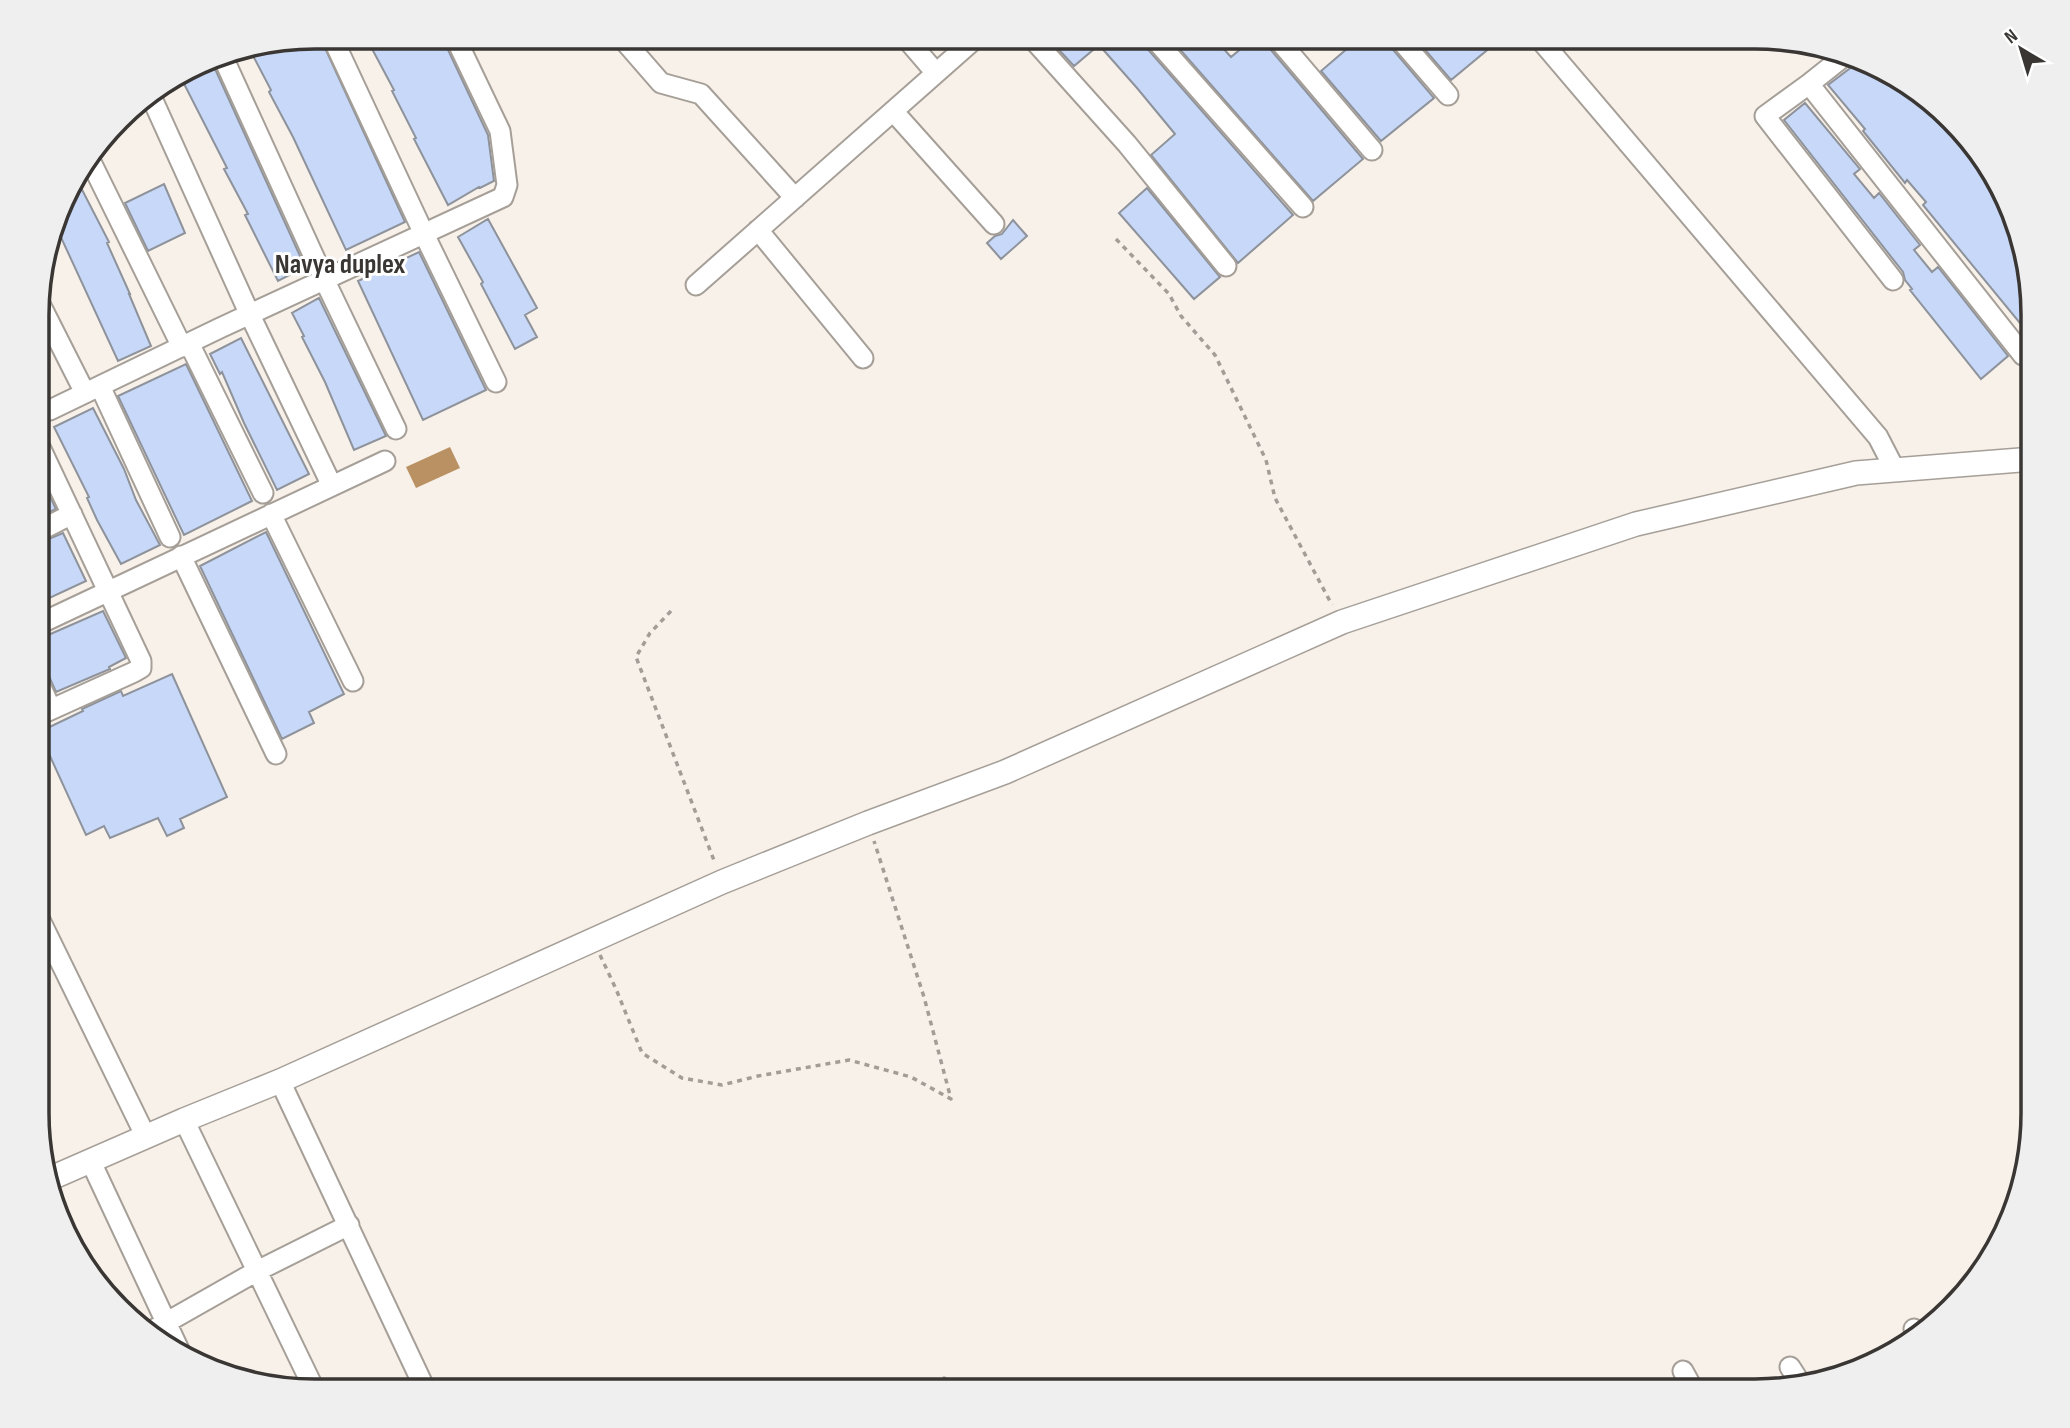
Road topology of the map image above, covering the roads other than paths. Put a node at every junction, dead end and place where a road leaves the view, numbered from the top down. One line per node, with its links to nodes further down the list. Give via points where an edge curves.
1 (338, 49): 24 (street)
2 (461, 49): 24 (street, via 500,131 506,185 503,197)
3 (631, 49): 20 (street, via 661,83 701,94)
4 (915, 49): 13 (street)
5 (963, 49): 13 (street)
6 (1042, 49): 25 (street)
7 (1164, 49): 21 (street)
8 (1286, 49): 18 (street)
9 (1408, 49): 15 (street)
10 (1548, 49): 41 (street, via 1878,436)
11 (1837, 62): 14 (street)
12 (226, 64): 27 (street)
13 (936, 73): 17 (street)
14 (1809, 83): 26 (street, via 1765,116); 32 (street)
15 (1448, 95)
16 (154, 103): 29 (street)
17 (893, 111): 20 (street); 22 (street)
18 (1372, 150)
19 (94, 167): 31 (street)
20 (795, 198): 23 (street)
21 (1303, 207)
22 (995, 224)
23 (758, 230): 28 (street); 33 (street)
24 (424, 234): 27 (street); 34 (street)
25 (1226, 266)
26 (1893, 280)
27 (325, 281): 29 (street); 37 (street)
28 (696, 285)
29 (250, 315): 31 (street); 42 (street)
30 (49, 319): 35 (street)
31 (186, 345): 35 (street); 43 (street)
32 (2021, 354)
33 (863, 358)
34 (496, 382)
35 (92, 390): 36 (street); 47 (street)
36 (50, 410)
37 (396, 429)
38 (2021, 460): 41 (street)
39 (385, 461): 42 (street)
40 (49, 466): 44 (street)
41 (1895, 470): 55 (street, via 1856,473 1636,524 1342,622 1005,772 722,882)
42 (332, 486): 45 (street)
43 (263, 493)
44 (72, 514): 46 (street); 49 (street)
45 (271, 514): 48 (street); 51 (street)
46 (49, 526)
47 (170, 537)
48 (181, 556): 49 (street); 53 (street)
49 (108, 592): 50 (street); 52 (street, via 141,668)
50 (49, 619)
51 (353, 681)
52 (49, 710)
53 (276, 754)
54 (49, 938): 57 (street)
55 (280, 1082): 56 (street); 60 (street)
56 (184, 1120): 57 (street); 61 (street)
57 (146, 1137): 58 (street)
58 (91, 1161): 59 (street); 62 (street)
59 (57, 1176)
60 (349, 1225): 61 (street); 67 (street)
61 (257, 1271): 62 (street); 66 (street)
62 (165, 1324): 63 (street); 64 (street)
63 (158, 1328)
64 (172, 1337)
65 (1683, 1371): 68 (street)
66 (309, 1379)
67 (420, 1379)
68 (1687, 1379)

